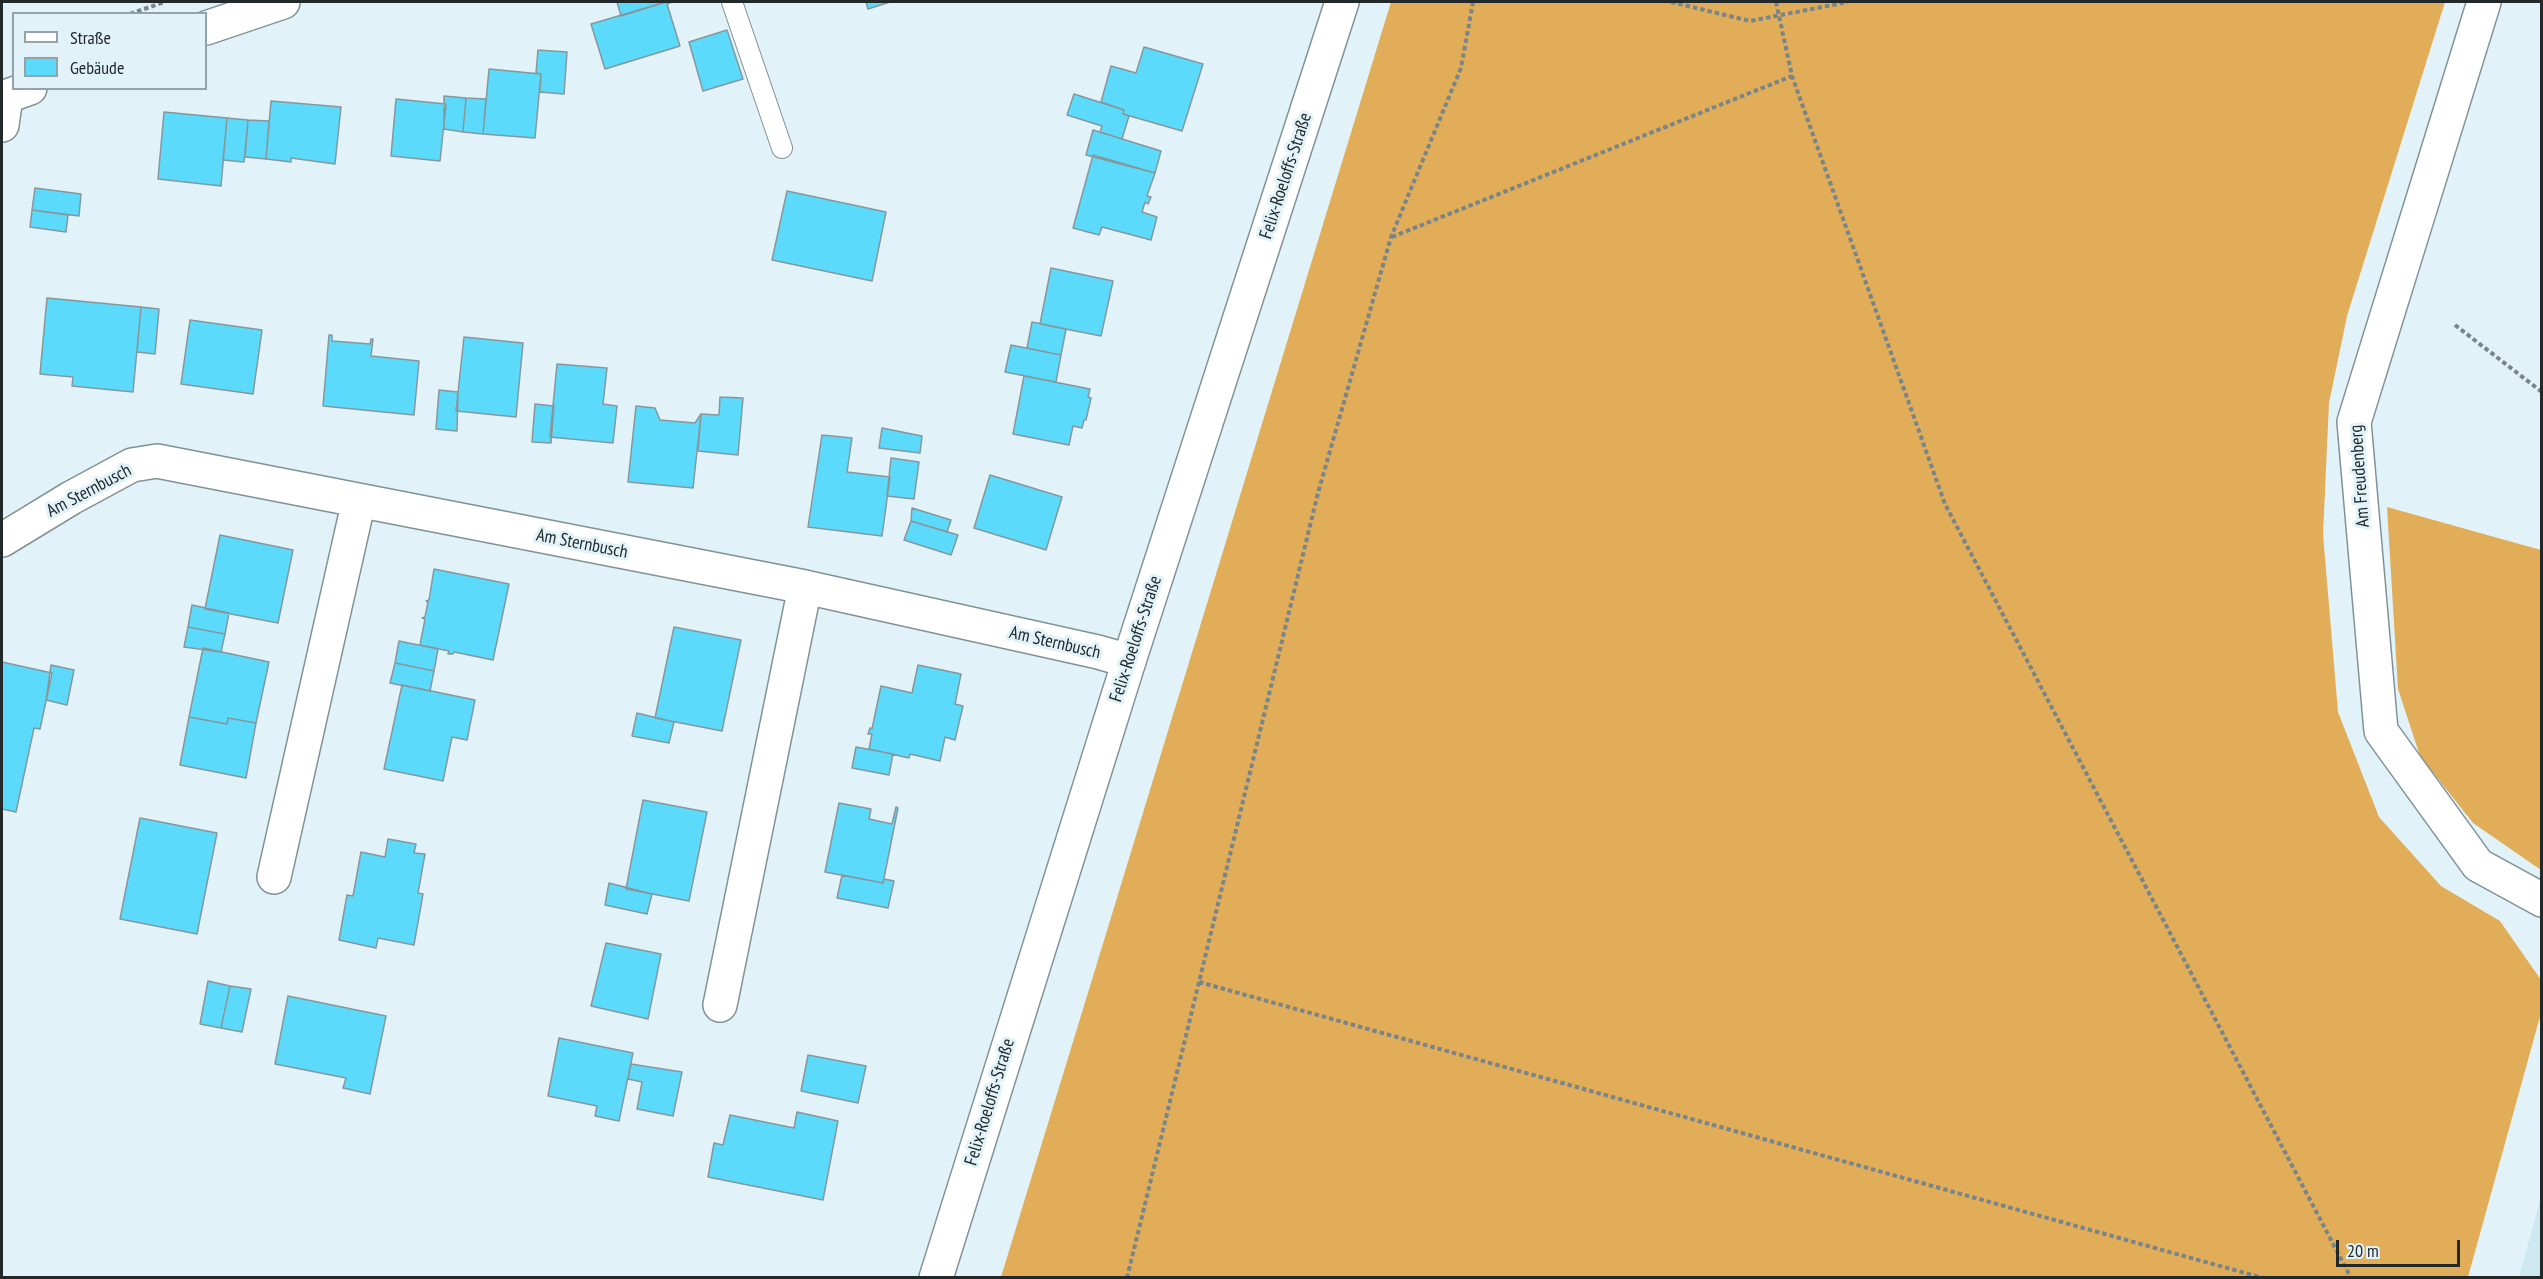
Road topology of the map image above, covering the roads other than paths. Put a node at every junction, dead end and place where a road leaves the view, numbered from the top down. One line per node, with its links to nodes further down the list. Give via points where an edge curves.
1 (283, 2): 5 (street)
2 (732, 2): 6 (lane)
3 (1342, 2): 10 (street, Felix-Roeloffs-Straße)
4 (2484, 2): 12 (street, Am Freudenberg, via 2354,422 2381,731 2478,865)
5 (207, 28)
6 (782, 148)
7 (358, 500): 8 (street, Am Sternbusch, via 157,460 132,465); 9 (street, Am Sternbusch); 11 (street)
8 (2, 540)
9 (805, 587): 10 (street, Am Sternbusch); 13 (street)
10 (1129, 661): 14 (street, Felix-Roeloffs-Straße)
11 (274, 877)
12 (2541, 900)
13 (720, 1005)
14 (936, 1278)

